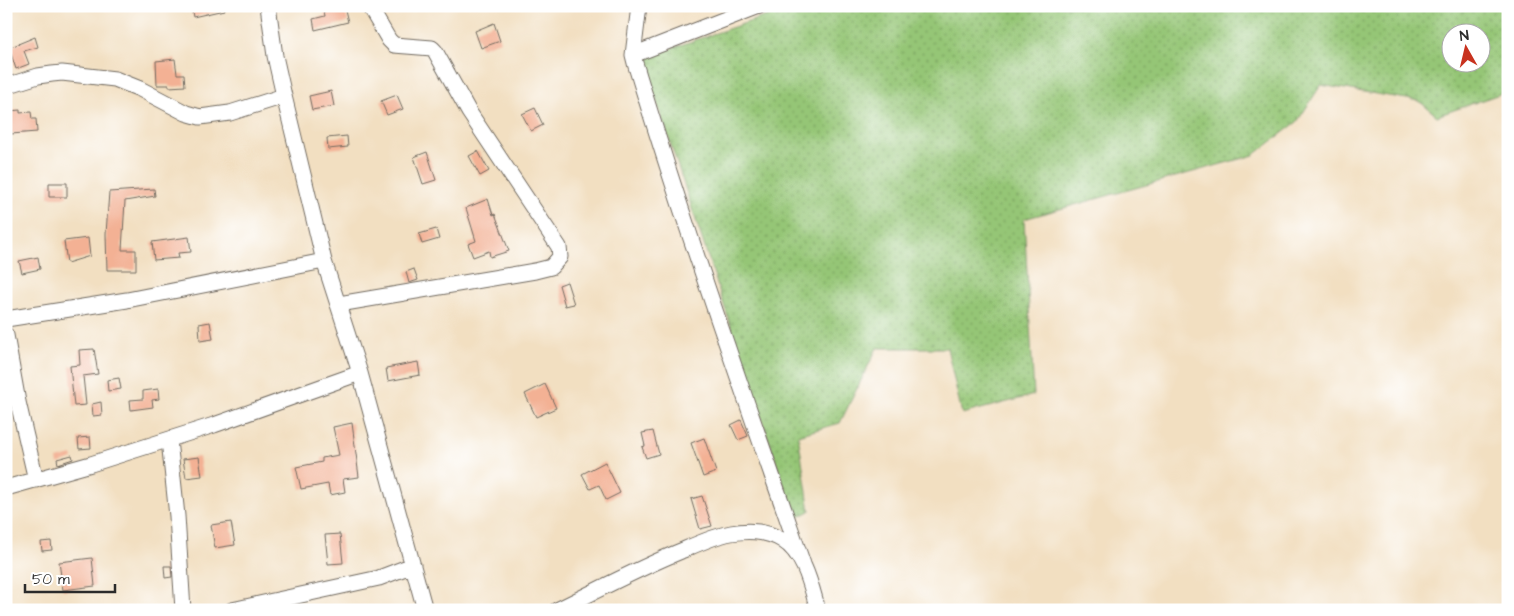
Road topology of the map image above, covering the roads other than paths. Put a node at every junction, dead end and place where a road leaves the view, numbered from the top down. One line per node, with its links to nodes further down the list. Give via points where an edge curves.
1 (268, 6): 7 (street)
2 (369, 6): 9 (street, via 394,45 432,48 435,51 469,112 559,247 560,257 551,267 535,271)
3 (639, 6): 5 (street)
4 (759, 6): 5 (street)
5 (634, 54): 16 (street, via 658,141)
6 (6, 86): 7 (street, via 52,74 115,79 200,117 230,113)
7 (284, 96): 8 (street)
8 (324, 261): 9 (street); 10 (street, via 127,300)
9 (339, 304): 12 (street)
10 (6, 319)
11 (6, 335): 14 (street)
12 (360, 374): 13 (street); 17 (street)
13 (168, 440): 14 (street); 18 (street)
14 (36, 480): 15 (street)
15 (6, 488)
16 (803, 564): 21 (street, via 784,541 770,534 752,531 731,533 663,558); 22 (street)
17 (413, 565): 19 (street, via 379,578); 20 (street)
18 (183, 610)
19 (232, 610)
20 (425, 610)
21 (557, 610)
22 (818, 610)

